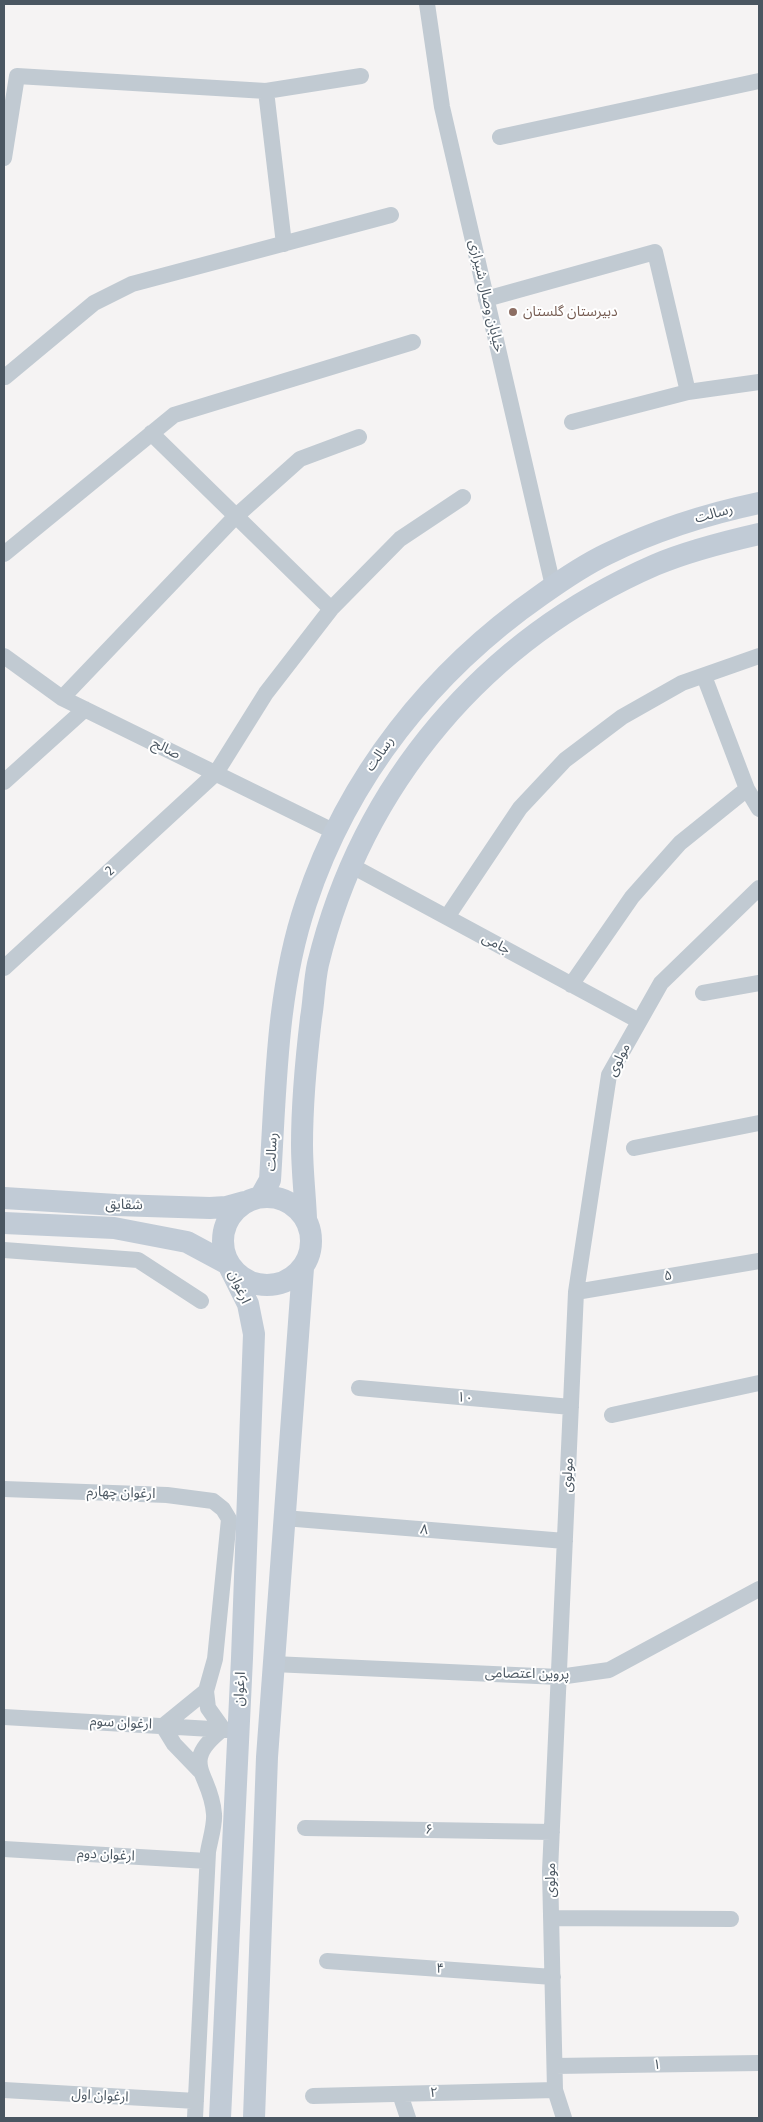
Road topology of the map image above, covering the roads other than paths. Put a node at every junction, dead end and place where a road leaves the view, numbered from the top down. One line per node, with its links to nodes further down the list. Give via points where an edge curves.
1 (427, 4): 9 (street, خیابان وصال شیرازی, via 442,107)
2 (361, 76): 4 (street)
3 (759, 81): 5 (street)
4 (266, 91): 6 (street, via 17,76); 8 (street)
5 (500, 137)
6 (4, 158)
7 (391, 215): 8 (street)
8 (284, 244): 11 (street, via 132,284 94,303)
9 (486, 298): 13 (street, via 655,252); 22 (street, خیابان وصال شیرازی)
10 (413, 342): 15 (street, via 174,415)
11 (5, 378)
12 (759, 382): 13 (street)
13 (688, 392): 14 (street)
14 (572, 422)
15 (151, 433): 19 (street); 21 (street)
16 (359, 437): 19 (street, via 300,459)
17 (463, 497): 23 (street, 2, via 400,539)
18 (759, 503): 22 (main road, رسالت, via 688,521 643,538 605,554)
19 (236, 516): 23 (street); 28 (street)
20 (759, 534): 24 (main road, رسالت, via 695,550 656,565)
21 (4, 554)
22 (553, 586): 24 (main road); 34 (main road, رسالت, via 504,620 419,701 363,779)
23 (331, 609): 30 (street, 2, via 266,693)
24 (566, 612): 35 (main road, رسالت, via 480,679 441,721 410,759 378,811)
25 (4, 656): 28 (street, صالح)
26 (759, 656): 27 (street)
27 (704, 676): 32 (street); 37 (street, via 682,683 622,717 565,760 520,808)
28 (62, 698): 29 (street, صالح)
29 (85, 709): 30 (street, صالح); 31 (street)
30 (216, 774): 34 (street, صالح); 38 (street, 2)
31 (4, 782)
32 (747, 789): 33 (street); 39 (street, via 680,843 632,897)
33 (759, 809)
34 (335, 832): 46 (main road, رسالت, via 306,903 292,955 276,1059 270,1180)
35 (352, 866): 37 (street, جامی); 47 (main road, رسالت, via 318,965 307,1053 302,1145)
36 (759, 888): 42 (street, مولوی, via 661,983)
37 (447, 918): 39 (street, جامی)
38 (4, 968)
39 (571, 984): 42 (street, جامی)
40 (759, 984): 41 (street)
41 (703, 993)
42 (639, 1021): 53 (street, مولوی, via 609,1075)
43 (759, 1123): 44 (street)
44 (634, 1148)
45 (4, 1198): 46 (main road, شقایق, via 210,1208)
46 (253, 1199): 47 (main road, via 278,1197 294,1205); 51 (main road, via 231,1214 224,1230 223,1247)
47 (306, 1218): 52 (main road, via 312,1236 311,1251)
48 (4, 1223): 51 (main road, شقایق, via 114,1228 155,1234 187,1242)
49 (4, 1250): 54 (street, via 138,1260)
50 (759, 1261): 53 (street, ۵)
51 (228, 1264): 52 (main road, via 241,1277 257,1284 273,1285 290,1280); 68 (main road, ارغوان, via 248,1304 254,1334)
52 (303, 1268): 60 (main road)
53 (576, 1292): 57 (street, مولوی)
54 (201, 1301)
55 (759, 1384): 58 (street)
56 (359, 1388): 57 (street, ۱۰)
57 (571, 1407): 61 (street, مولوی)
58 (612, 1415)
59 (4, 1489): 65 (street, ارغوان چهارم, via 167,1495 213,1501 223,1509 229,1519 215,1659)
60 (284, 1518): 61 (street, ۸); 63 (main road)
61 (564, 1541): 64 (street, مولوی)
62 (759, 1589): 64 (street, پروین اعتصامی, via 609,1670)
63 (273, 1664): 64 (street, پروین اعتصامی); 87 (main road, via 266,1757)
64 (559, 1677): 71 (street, مولوی)
65 (206, 1691): 67 (street); 68 (street, via 208,1708)
66 (4, 1717): 67 (street, ارغوان سوم)
67 (163, 1726): 68 (street, ارغوان سوم); 69 (street, via 174,1744)
68 (231, 1730): 69 (street, via 207,1742 200,1754); 86 (main road, ارغوان)
69 (200, 1771): 73 (street, via 214,1814)
70 (305, 1828): 71 (street, ۶)
71 (552, 1832): 74 (street, مولوی)
72 (4, 1849): 73 (street, ارغوان دوم)
73 (207, 1861): 84 (street)
74 (551, 1918): 75 (street); 77 (street, مولوی)
75 (731, 1919)
76 (327, 1961): 77 (street, ۴)
77 (553, 1977): 79 (street, مولوی)
78 (759, 2063): 79 (street, ۱)
79 (554, 2066): 81 (street, مولوی)
80 (4, 2090): 84 (street, ارغوان اول)
81 (555, 2090): 82 (street, ۲); 89 (street, مولوی)
82 (400, 2094): 83 (street, ۲); 88 (street)
83 (313, 2096)
84 (196, 2101): 85 (street)
85 (195, 2118)
86 (220, 2118)
87 (254, 2118)
88 (408, 2118)
89 (564, 2118)

